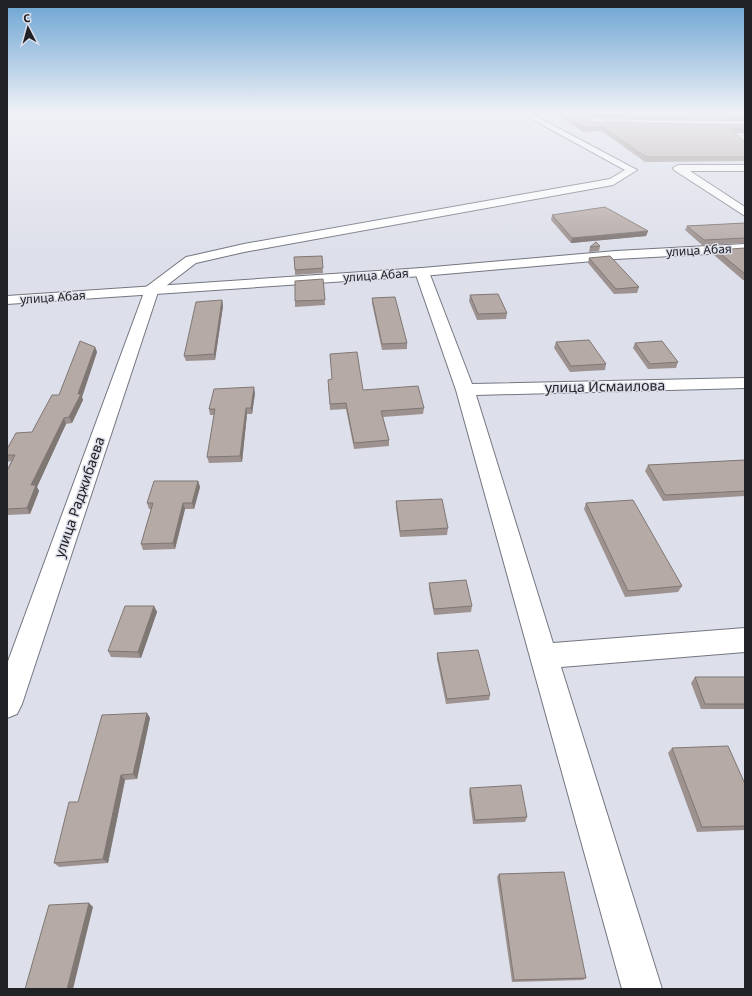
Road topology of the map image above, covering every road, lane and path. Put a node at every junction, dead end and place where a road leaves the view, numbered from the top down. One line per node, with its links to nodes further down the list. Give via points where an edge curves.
1 (610, 158): 6 (street, via 632,170 613,182 244,248 191,260)
2 (745, 168): 3 (street, via 678,168)
3 (745, 212)
4 (745, 248): 5 (street, улица Абая, via 616,255)
5 (422, 272): 6 (street, улица Абая); 9 (street)
6 (151, 290): 7 (street, улица Абая); 12 (street, улица Раджибаева)
7 (7, 300)
8 (745, 384): 9 (street, улица Исмаилова)
9 (465, 390): 11 (street)
10 (745, 640): 11 (street)
11 (544, 656): 13 (street)
12 (7, 704)
13 (642, 989)

